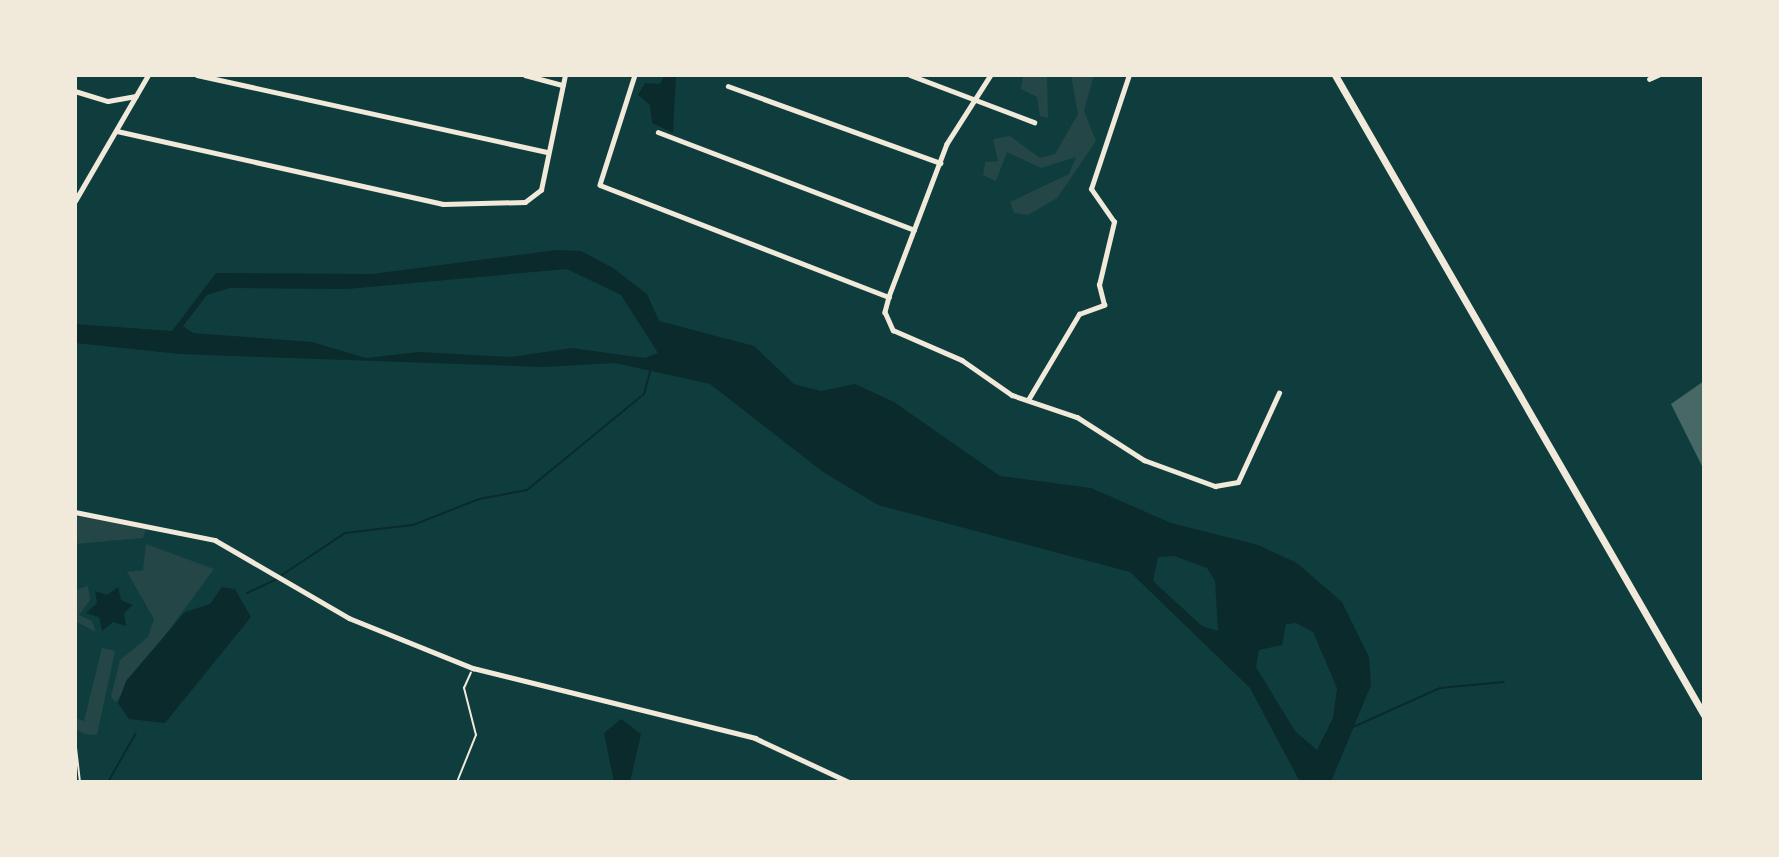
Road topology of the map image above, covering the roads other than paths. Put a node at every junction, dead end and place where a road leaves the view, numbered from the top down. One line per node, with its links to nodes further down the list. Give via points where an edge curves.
1 (148, 75): 15 (street)
2 (197, 75): 20 (street)
3 (525, 75): 12 (street)
4 (565, 75): 12 (street)
5 (635, 75): 24 (street, via 598,178 611,193)
6 (911, 75): 16 (street)
7 (991, 75): 16 (street)
8 (1129, 75): 26 (street, via 1091,189 1114,222 1099,285 1104,305 1079,314)
9 (1335, 75): 28 (main road)
10 (1658, 75): 11 (street)
11 (1649, 79)
12 (563, 85): 20 (street)
13 (728, 86): 21 (street)
14 (75, 91): 15 (street, via 108,101)
15 (137, 96): 18 (street)
16 (977, 99): 17 (street); 21 (street, via 964,110)
17 (1034, 122)
18 (117, 131): 20 (street, via 443,204 532,201 541,190); 22 (street)
19 (658, 132): 23 (street)
20 (547, 152)
21 (941, 163): 23 (street)
22 (75, 201)
23 (914, 230): 24 (street)
24 (889, 298): 26 (street, via 885,312 893,330 962,360)
25 (1279, 393): 26 (street, via 1238,482 1226,488 1144,460 1077,417)
26 (1028, 400)
27 (75, 512): 31 (street, via 215,540 349,618 473,667 755,738)
28 (1704, 715)
29 (75, 739): 30 (lane)
30 (80, 782)
31 (849, 782)

